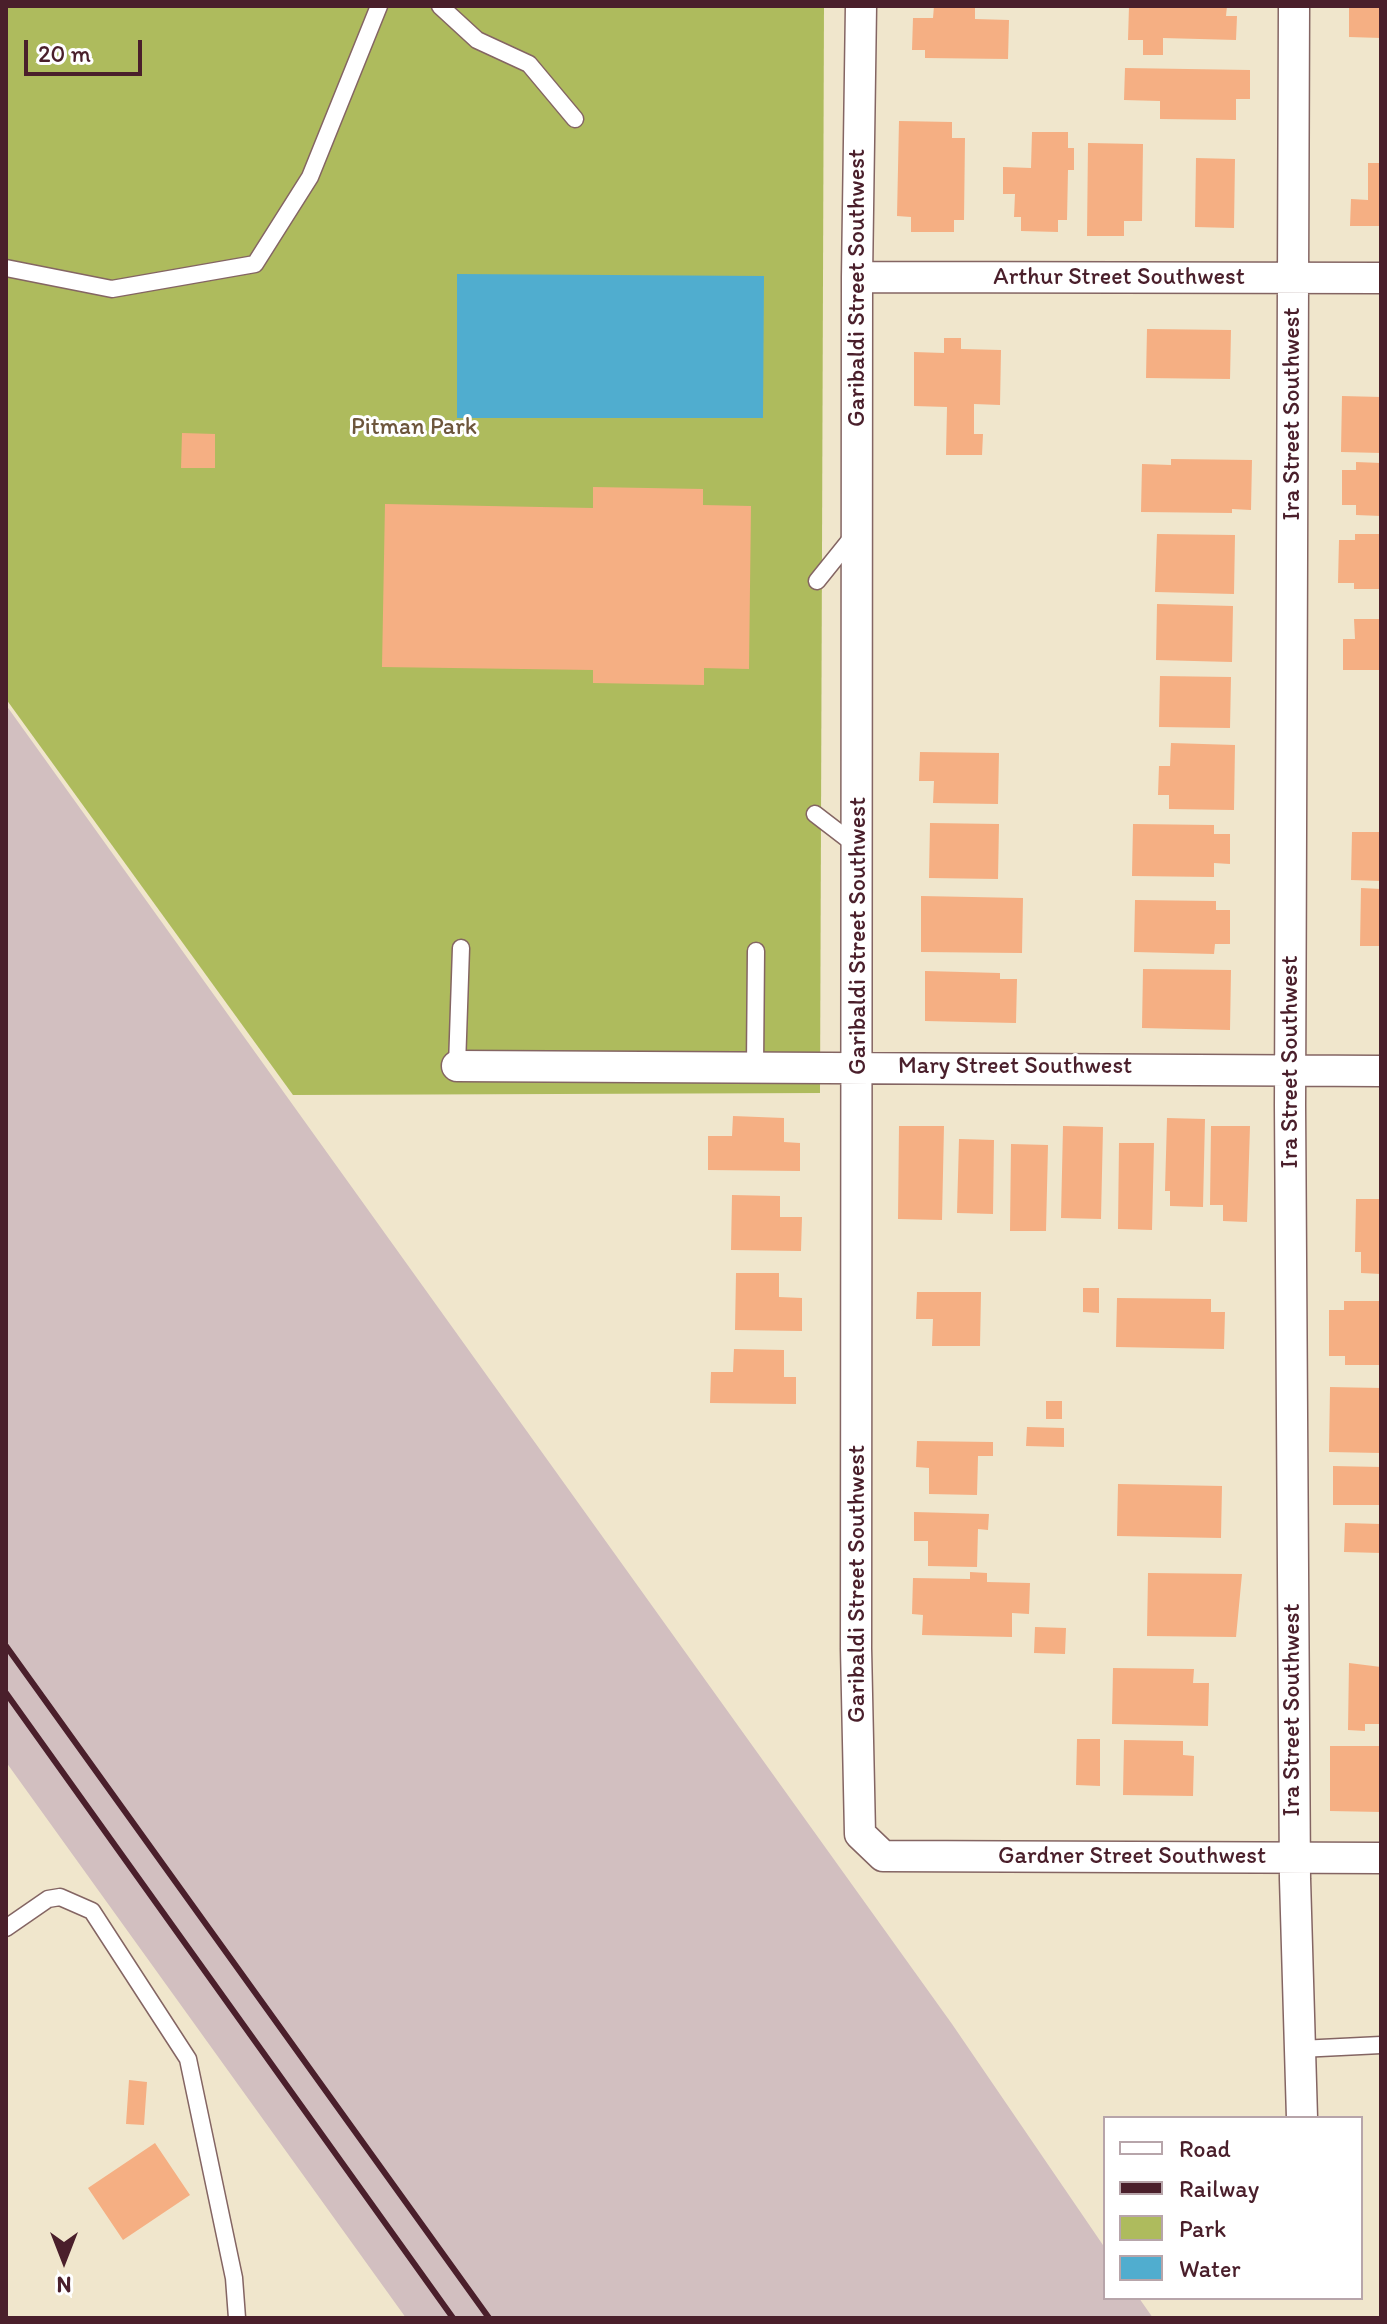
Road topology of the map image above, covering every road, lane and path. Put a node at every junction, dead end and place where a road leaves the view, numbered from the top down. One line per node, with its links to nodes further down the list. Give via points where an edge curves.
1 (379, 6): 6 (lane, via 310,177 255,264 112,289)
2 (440, 6): 5 (lane, via 477,40 529,64)
3 (861, 6): 7 (street, Garibaldi Street Southwest)
4 (1294, 6): 8 (street, Ira Street Southwest)
5 (575, 119)
6 (6, 268)
7 (857, 277): 8 (street, Arthur Street Southwest); 10 (street, Garibaldi Street Southwest)
8 (1293, 278): 9 (street, Arthur Street Southwest); 19 (street, Ira Street Southwest)
9 (1381, 278)
10 (857, 530): 11 (lane); 13 (street, Garibaldi Street Southwest)
11 (817, 581)
12 (815, 814): 13 (lane)
13 (858, 847): 18 (street, Garibaldi Street Southwest)
14 (461, 948): 16 (lane)
15 (756, 951): 17 (lane)
16 (457, 1066): 17 (street, Mary Street Southwest)
17 (755, 1066): 18 (street, Mary Street Southwest)
18 (859, 1066): 19 (street, Mary Street Southwest); 21 (street, Garibaldi Street Southwest, via 860,1834)
19 (1290, 1069): 20 (street, Mary Street Southwest); 22 (street, Ira Street Southwest)
20 (1381, 1071)
21 (883, 1856): 22 (street, Gardner Street Southwest)
22 (1295, 1858): 23 (street, Gardner Street Southwest); 26 (street, Ira Street Southwest)
23 (1381, 1858)
24 (6, 1928): 28 (lane, via 48,1899 60,1897 92,1911 188,2059 234,2278)
25 (1381, 2045): 26 (lane)
26 (1300, 2049): 27 (street, Ira Street Southwest)
27 (1302, 2116)
28 (237, 2318)

